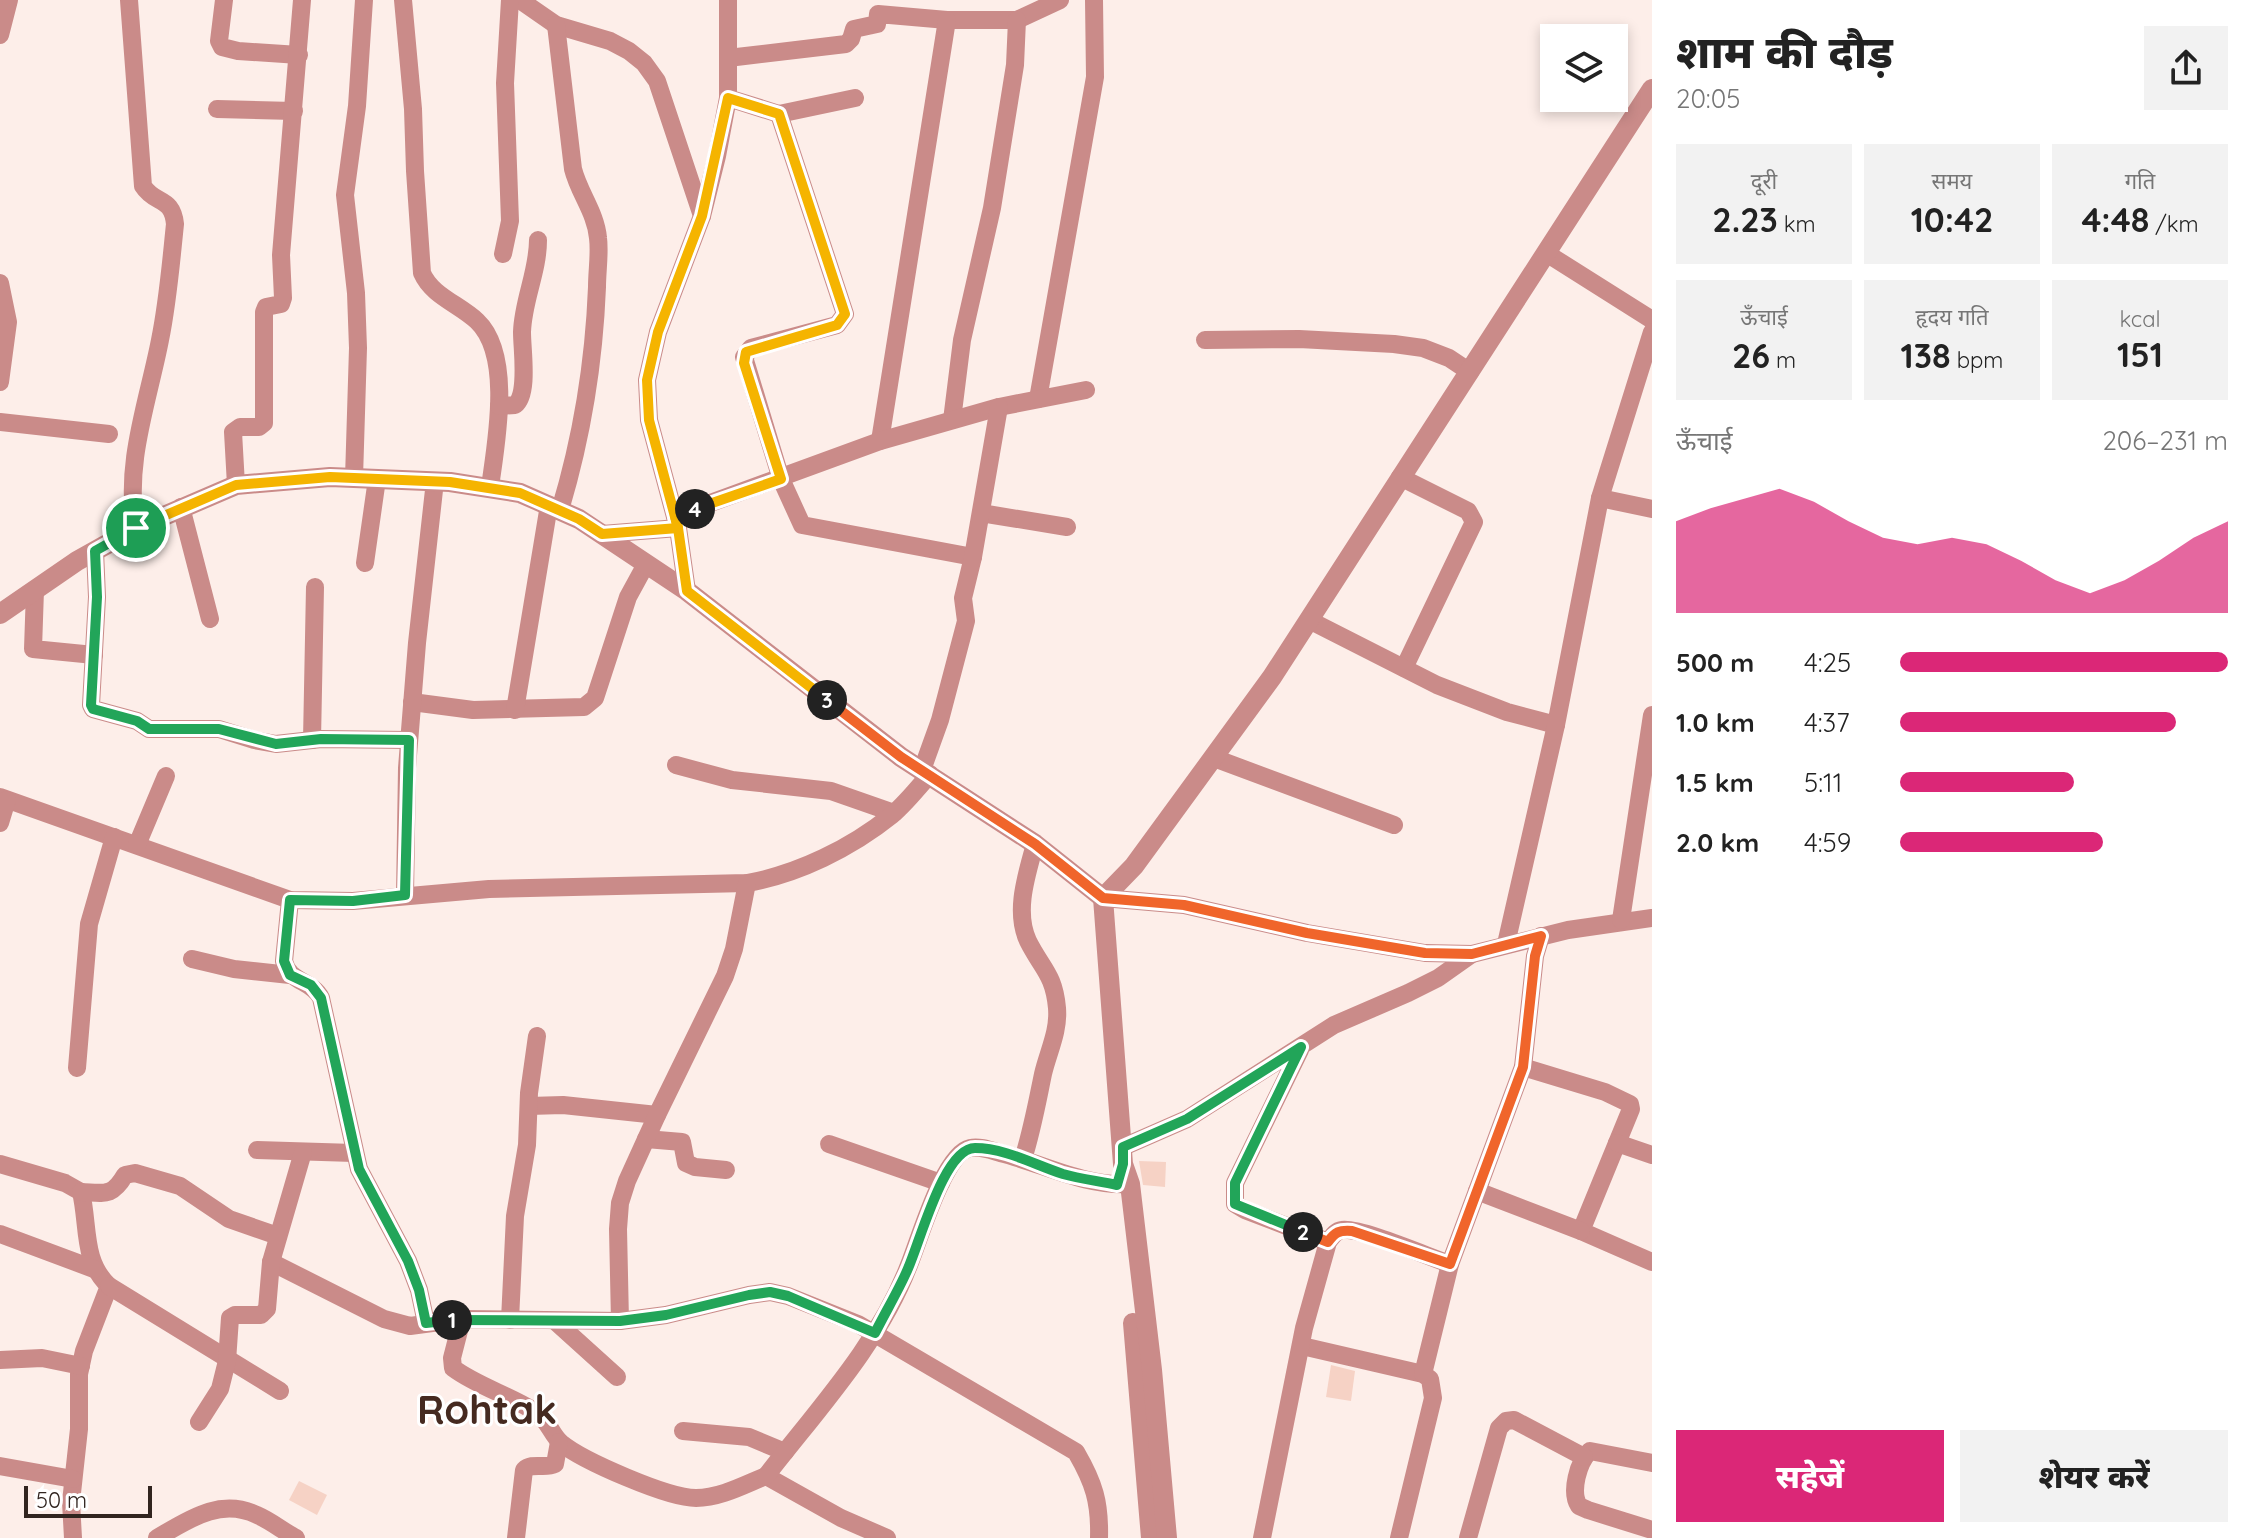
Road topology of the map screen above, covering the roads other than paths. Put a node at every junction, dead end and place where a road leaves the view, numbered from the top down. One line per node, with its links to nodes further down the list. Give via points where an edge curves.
1 (9, 0): 17 (street)
2 (129, 0): 59 (street, via 143,186 168,203 175,224 161,338 133,470)
3 (224, 0): 18 (street, via 222,47)
4 (302, 0): 18 (street)
5 (364, 0): 46 (street, via 345,195 358,348)
6 (403, 0): 39 (street, via 422,273 434,290 479,322 489,338)
7 (510, 0): 29 (street, via 505,83 510,221)
8 (520, 0): 16 (street)
9 (728, 0): 19 (street)
10 (1002, 0): 15 (street)
11 (1060, 0): 15 (street)
12 (1094, 0): 38 (street, via 1095,77)
13 (873, 7): 14 (street); 19 (street, via 877,24 854,29 846,44)
14 (947, 20): 15 (street); 44 (street)
15 (1010, 20): 41 (street, via 1015,65 992,208 962,340)
16 (556, 25): 26 (street, via 610,41 644,63 657,81); 54 (street, via 573,169 598,238 585,405 575,460)
17 (0, 35)
18 (299, 55): 24 (street)
19 (728, 58): 21 (street)
20 (1652, 89): 28 (street)
21 (728, 98): 25 (street); 26 (street)
22 (855, 98): 25 (street)
23 (217, 109): 24 (street)
24 (294, 111): 50 (street, via 282,302 264,312 264,423 233,432)
25 (779, 114): 48 (street, via 845,314 837,325 751,348 744,357)
26 (702, 216): 57 (street, via 658,332 647,380 649,420)
27 (538, 240): 39 (street, via 523,315 523,394 515,405)
28 (1546, 253): 31 (street); 35 (street)
29 (503, 254)
30 (0, 283): 36 (street, via 8,322)
31 (1652, 320)
32 (1652, 332): 34 (street)
33 (1205, 340): 35 (street, via 1394,344 1423,348)
34 (1649, 351): 52 (street)
35 (1470, 372): 45 (street)
36 (0, 382)
37 (1086, 390): 38 (street)
38 (1038, 399): 40 (street)
39 (499, 406): 51 (street)
40 (999, 407): 41 (street); 56 (street)
41 (952, 420): 44 (street)
42 (0, 422): 43 (street)
43 (109, 434)
44 (880, 441): 48 (street)
45 (1400, 477): 70 (street); 72 (street, via 1468,511 1474,522)
46 (354, 478): 47 (street); 50 (street)
47 (377, 479): 49 (street); 63 (street)
48 (781, 479): 57 (street); 62 (street, via 802,525)
49 (435, 481): 51 (street); 73 (street)
50 (236, 485): 53 (street)
51 (490, 487): 54 (street)
52 (1600, 498): 55 (street); 76 (street)
53 (181, 507): 59 (street); 69 (street)
54 (555, 508): 60 (street); 74 (street)
55 (1652, 509)
56 (981, 513): 58 (street); 62 (street)
57 (677, 522): 60 (street); 67 (street)
58 (1067, 527)
59 (136, 528): 61 (street)
60 (602, 534): 64 (street)
61 (95, 551): 66 (street); 71 (street)
62 (973, 557): 82 (street, via 963,598 966,621)
63 (365, 563)
64 (646, 564): 67 (street); 74 (street, via 628,597 590,704)
65 (315, 587): 78 (street)
66 (35, 590): 68 (street); 71 (street, via 33,649)
67 (687, 591): 82 (street)
68 (0, 614)
69 (210, 619)
70 (1309, 620): 72 (street); 80 (street)
71 (94, 655): 78 (street, via 91,705 97,712 149,729 219,729 276,744)
72 (1404, 668): 76 (street, via 1507,712)
73 (412, 702): 74 (street); 79 (street)
74 (515, 710)
75 (1652, 715): 77 (street)
76 (1556, 725): 98 (street)
77 (1650, 738): 96 (street)
78 (312, 740): 79 (street)
79 (409, 740): 92 (street)
80 (1214, 758): 87 (street); 93 (street, via 1134,866)
81 (676, 765): 85 (street, via 732,780 831,791)
82 (926, 772): 85 (street); 89 (street)
83 (166, 776): 90 (street)
84 (3, 798): 86 (street); 88 (street)
85 (894, 813): 91 (street, via 818,860)
86 (0, 823)
87 (1394, 825)
88 (114, 837): 90 (street); 105 (street, via 89,924)
89 (1035, 844): 93 (street); 115 (street, via 1023,926 1053,980 1058,1013)
90 (137, 845): 94 (street)
91 (747, 883): 92 (street); 107 (street, via 725,976)
92 (405, 895): 94 (street)
93 (1103, 898): 99 (street, via 1184,905 1425,953); 118 (street)
94 (290, 900): 101 (street, via 284,961)
95 (1652, 918): 96 (street)
96 (1621, 920): 97 (street)
97 (1541, 936): 98 (street); 104 (street)
98 (1506, 944): 99 (street)
99 (1472, 954): 103 (street, via 1438,978 1334,1025)
100 (192, 959): 101 (street)
101 (290, 975): 113 (street, via 311,985 321,998)
102 (537, 1036): 106 (street)
103 (1301, 1047): 118 (street, via 1199,1112); 125 (street, via 1233,1195 1235,1204 1245,1210)
104 (1523, 1067): 109 (street, via 1630,1104); 120 (street)
105 (77, 1068)
106 (529, 1106): 107 (street); 132 (street, via 515,1216)
107 (657, 1115): 108 (street)
108 (646, 1139): 117 (street, via 682,1142 686,1163); 134 (street, via 620,1203)
109 (1617, 1143): 114 (street); 122 (street)
110 (829, 1144): 119 (street)
111 (257, 1150): 112 (street)
112 (303, 1152): 113 (street); 124 (street)
113 (354, 1153): 135 (street, via 408,1261)
114 (1652, 1155)
115 (1023, 1159): 118 (street, via 1065,1174); 119 (street, via 972,1148 956,1158)
116 (0, 1164): 121 (street)
117 (726, 1170)
118 (1123, 1170): 160 (street); 161 (street, via 1152,1370)
119 (941, 1183): 136 (street, via 907,1271)
120 (1477, 1191): 122 (street); 128 (street)
121 (81, 1192): 124 (street, via 111,1192 125,1175 135,1173 180,1186 229,1219); 129 (street)
122 (1581, 1231): 127 (street)
123 (0, 1234): 129 (street)
124 (278, 1236): 126 (street)
125 (1328, 1242): 128 (street, via 1334,1233 1352,1231); 137 (street)
126 (271, 1262): 135 (street, via 384,1319 410,1326); 139 (street, via 264,1313 230,1318)
127 (1652, 1262)
128 (1450, 1264): 141 (street)
129 (94, 1269): 130 (street)
130 (109, 1286): 139 (street); 140 (street)
131 (462, 1319): 132 (street); 135 (street); 146 (street, via 453,1368 547,1420)
132 (510, 1320): 133 (street)
133 (555, 1321): 134 (street); 142 (street)
134 (620, 1321): 136 (street, via 770,1292)
135 (426, 1323)
136 (875, 1333): 147 (street); 159 (street, via 1076,1452 1098,1501)
137 (1302, 1346): 141 (street); 162 (street)
138 (0, 1360): 140 (street, via 42,1358)
139 (227, 1361): 143 (street); 144 (street, via 220,1389)
140 (81, 1366): 152 (street)
141 (1423, 1374): 163 (street, via 1430,1379 1433,1398)
142 (617, 1377)
143 (280, 1391)
144 (199, 1422)
145 (683, 1431): 147 (street, via 749,1437)
146 (559, 1442): 151 (street, via 674,1496 722,1494); 157 (street, via 555,1464 524,1470)
147 (785, 1452): 151 (street)
148 (1584, 1457): 149 (street, via 1594,1450); 153 (street, via 1574,1492 1579,1506); 164 (street, via 1514,1420 1506,1421 1499,1428)
149 (1652, 1463)
150 (0, 1466): 152 (street)
151 (766, 1476): 158 (street)
152 (73, 1479): 154 (street)
153 (1652, 1530)
154 (73, 1538)
155 (157, 1538): 156 (street, via 197,1515 226,1507 257,1514)
156 (296, 1538)
157 (516, 1538)
158 (887, 1538)
159 (1099, 1538)
160 (1151, 1538)
161 (1167, 1538)
162 (1262, 1538)
163 (1399, 1538)
164 (1468, 1538)

